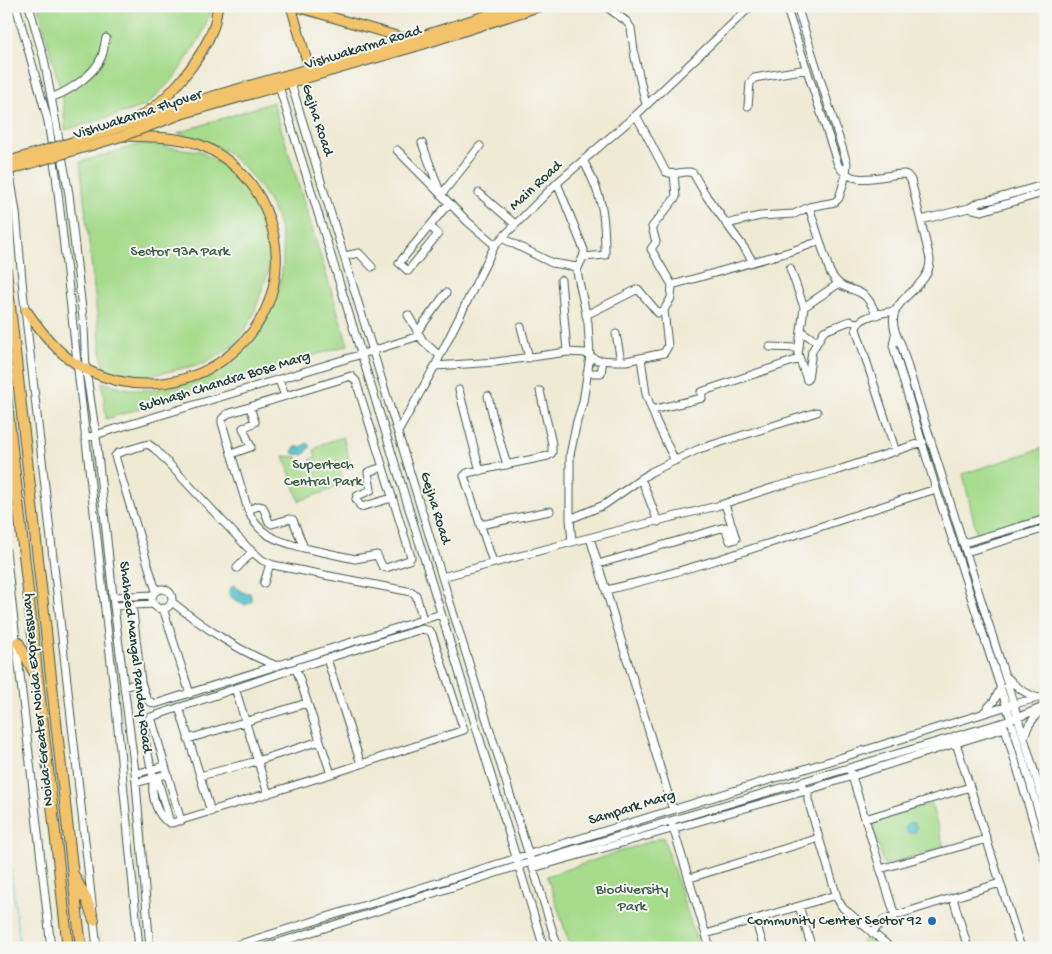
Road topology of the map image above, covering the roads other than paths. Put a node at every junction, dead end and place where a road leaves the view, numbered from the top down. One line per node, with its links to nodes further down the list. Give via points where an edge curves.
1 (16, 6): 22 (street)
2 (29, 6): 17 (street, Shaheed Mangal Pandey Road)
3 (218, 6): 23 (main road, bridge, via 204,47 179,83)
4 (293, 6): 12 (main road); 14 (main road)
5 (516, 6): 12 (main road, Vishwakarma Road)
6 (541, 6): 14 (main road, Vishwakarma Road, via 421,45)
7 (605, 6): 18 (street, via 631,28)
8 (751, 6): 18 (street, Main Road)
9 (786, 6): 13 (street)
10 (796, 6): 32 (street, via 847,163)
11 (106, 38): 17 (street, via 101,59 89,75)
12 (409, 40): 14 (main road, Vishwakarma Road)
13 (807, 69): 19 (street, via 752,80); 32 (street, via 838,165)
14 (311, 73): 15 (main road, Vishwakarma Road)
15 (289, 79): 16 (main road, Vishwakarma Road); 48 (street, Gejha Road)
16 (277, 83): 23 (main road, Vishwakarma Flyover, bridge, via 180,110); 77 (street, Gejha Road)
17 (52, 97): 21 (street, Shaheed Mangal Pandey Road)
18 (646, 105): 20 (street, Main Road)
19 (748, 106)
20 (636, 115): 29 (street, Main Road); 31 (street, via 663,169)
21 (56, 119): 22 (street); 87 (street, Shaheed Mangal Pandey Road, via 70,194)
22 (48, 121): 85 (street)
23 (120, 132): 28 (main road, Vishwakarma Flyover, bridge); 30 (main road, Vishwakarma Flyover, bridge); 87 (main road, via 197,144 233,165 250,181 262,199 271,221 277,268 265,311 253,332 224,360 201,373 170,382 144,384 125,382)
24 (422, 144): 37 (street)
25 (480, 146): 37 (street)
26 (6, 150): 60 (street)
27 (397, 150): 37 (street)
28 (6, 162)
29 (584, 162): 33 (street, Main Road); 49 (street, via 602,204 605,224 605,254)
30 (6, 171)
31 (674, 174): 43 (street, via 693,173); 57 (street, via 676,197 653,225 656,242 651,249)
32 (846, 175): 40 (street, via 838,200); 41 (street, via 864,178 907,175)
33 (557, 183): 42 (street, Main Road); 49 (street)
34 (1046, 184): 39 (street)
35 (1046, 192): 39 (street)
36 (478, 193): 42 (street)
37 (441, 195): 38 (street)
38 (449, 203): 44 (street); 47 (street)
39 (996, 203): 41 (street, via 982,210 969,208)
40 (809, 207): 43 (street, via 794,214 760,216); 46 (street)
41 (921, 220): 62 (street, via 930,267 926,278 905,296)
42 (515, 224): 45 (street, Main Road)
43 (726, 224): 50 (street)
44 (430, 226): 44 (street, via 399,263 408,271 438,234)
45 (502, 238): 47 (street, Main Road); 52 (street, via 552,263)
46 (820, 240): 50 (street); 56 (street, via 830,272)
47 (495, 245): 78 (street, Main Road)
48 (344, 256): 51 (street, via 360,253); 75 (street, Gejha Road)
49 (584, 257): 52 (street)
50 (753, 262): 57 (street)
51 (372, 267)
52 (577, 267): 64 (street)
53 (790, 268): 59 (street)
54 (6, 270): 208 (highway, Noida-Greater Noida Expressway)
55 (560, 280): 76 (street)
56 (838, 284): 59 (street); 65 (street, via 865,296)
57 (672, 285): 61 (street, via 671,298)
58 (446, 293): 69 (street)
59 (804, 307): 68 (street)
60 (26, 310): 85 (main road, via 46,337); 216 (street)
61 (664, 310): 64 (street, via 658,313 638,289); 81 (street, via 667,351)
62 (895, 311): 65 (street); 71 (street)
63 (408, 315): 69 (street)
64 (586, 315): 79 (street)
65 (877, 315): 66 (street)
66 (857, 323): 72 (street, via 850,321 824,331); 105 (street, via 856,329)
67 (521, 327): 80 (street)
68 (801, 330): 72 (street); 74 (street)
69 (418, 334): 75 (street, Subhash Chandra Bose Marg); 78 (street)
70 (616, 334): 84 (street)
71 (895, 335): 102 (street, via 893,346); 104 (street, via 901,344)
72 (817, 342): 82 (street, via 812,351 807,380)
73 (770, 347): 74 (street)
74 (798, 348): 82 (street)
75 (372, 352): 77 (street, Subhash Chandra Bose Marg); 98 (street, Gejha Road)
76 (567, 352): 79 (street); 80 (street)
77 (361, 355): 89 (street, Subhash Chandra Bose Marg); 101 (street, Gejha Road)
78 (440, 356): 86 (street, Main Road)
79 (590, 356): 83 (street); 88 (street)
80 (529, 358): 86 (street)
81 (641, 358): 84 (street); 96 (street, via 646,394)
82 (799, 359): 96 (street, via 701,392 702,398)
83 (603, 360): 84 (street); 88 (street, via 601,374)
84 (621, 361)
85 (76, 364): 87 (main road); 100 (street)
86 (435, 366): 98 (street, Main Road)
87 (86, 370): 99 (street, Shaheed Mangal Pandey Road)
88 (587, 373): 121 (street, via 570,455)
89 (279, 380): 93 (street); 99 (street, Subhash Chandra Bose Marg)
90 (459, 390): 111 (street)
91 (540, 391): 109 (street, via 551,434 552,453)
92 (6, 394): 108 (highway, Noida-Greater Noida Expressway)
93 (285, 396): 95 (street); 103 (street, via 353,377)
94 (488, 396): 109 (street)
95 (250, 407): 106 (street, via 227,414 222,419); 106 (street, via 254,422 244,428 251,447)
96 (652, 410): 107 (street)
97 (817, 412): 107 (street)
98 (398, 432): 138 (street, Gejha Road)
99 (96, 436): 100 (street, Subhash Chandra Bose Marg); 143 (street, Shaheed Mangal Pandey Road)
100 (85, 438): 223 (street)
101 (387, 438): 103 (street); 150 (street, Gejha Road)
102 (923, 442): 104 (street); 105 (street)
103 (375, 443): 110 (street)
104 (930, 451): 113 (street); 115 (street)
105 (896, 452): 117 (street)
106 (231, 454): 119 (street)
107 (674, 461): 112 (street)
108 (14, 463): 118 (highway); 160 (highway, Noida-Greater Noida Expressway)
109 (507, 465): 111 (street)
110 (383, 468): 114 (street); 114 (street, via 368,472 371,490 356,498 361,507)
111 (480, 471): 124 (street, via 464,476)
112 (641, 478): 121 (street, via 604,505); 123 (street)
113 (936, 489): 116 (street); 141 (street, via 714,560)
114 (392, 498): 129 (street, via 411,557 409,560 384,568 377,555 355,559)
115 (948, 499): 116 (street); 128 (street)
116 (940, 502): 164 (street)
117 (725, 504): 123 (street); 135 (street, via 736,539 730,541 725,527)
118 (6, 507)
119 (248, 510): 129 (street, via 272,539); 129 (street, via 263,507 272,524 293,520)
120 (550, 511): 124 (street)
121 (570, 519): 127 (street)
122 (1046, 519): 128 (street)
123 (658, 522): 126 (street)
124 (480, 524): 133 (street)
125 (1046, 528): 132 (street)
126 (590, 538): 127 (street); 135 (street)
127 (572, 542): 133 (street)
128 (964, 543): 132 (street)
129 (304, 548)
130 (6, 550): 137 (street)
131 (252, 552): 134 (street); 136 (street); 142 (street, via 151,445 118,453 115,456)
132 (966, 552): 157 (street)
133 (493, 562): 138 (street)
134 (270, 564): 139 (street); 151 (street, via 412,592 416,595)
135 (598, 564): 141 (street)
136 (237, 568)
137 (8, 574): 140 (street)
138 (442, 577): 205 (street, Gejha Road)
139 (264, 583)
140 (8, 588): 152 (street)
141 (606, 590): 195 (street)
142 (154, 593): 144 (street); 145 (street, via 161,589 169,592); 146 (street)
143 (113, 597): 144 (street); 147 (street, Shaheed Mangal Pandey Road)
144 (134, 597): 149 (street)
145 (172, 602): 148 (street); 154 (street, via 232,646)
146 (154, 604): 148 (street); 149 (street)
147 (114, 606): 149 (street); 163 (street, Shaheed Mangal Pandey Road)
148 (163, 608): 166 (street)
149 (134, 609): 161 (street)
150 (441, 614): 151 (street); 156 (street, Gejha Road)
151 (423, 620): 154 (street)
152 (18, 642): 160 (highway); 219 (street)
153 (327, 659): 155 (street); 158 (street, via 424,629 432,634); 183 (street)
154 (278, 666): 166 (street)
155 (296, 668): 165 (street); 169 (street)
156 (458, 671): 158 (street); 159 (street, Gejha Road)
157 (1005, 674): 168 (street, via 1016,688); 170 (street)
158 (446, 676): 162 (street)
159 (461, 681): 162 (street); 204 (street, Gejha Road)
160 (38, 682): 220 (highway, Noida-Greater Noida Expressway)
161 (142, 682): 163 (street); 166 (street, via 152,704)
162 (449, 686): 183 (street, via 464,730)
163 (124, 687): 186 (street, Shaheed Mangal Pandey Road)
164 (1001, 687): 170 (street); 173 (street, via 994,701)
165 (235, 688): 172 (street); 176 (street)
166 (190, 694)
167 (1046, 696): 168 (street, Sampark Marg)
168 (1038, 698): 170 (street, Sampark Marg)
169 (307, 703): 176 (street); 180 (street)
170 (1011, 705): 173 (street, Sampark Marg); 175 (street)
171 (1044, 706): 175 (street, Sampark Marg); 178 (street)
172 (179, 707): 174 (street); 179 (street)
173 (980, 715): 195 (street, Sampark Marg)
174 (151, 717): 185 (street); 188 (street, via 143,725)
175 (1015, 718): 177 (street, Sampark Marg); 178 (street); 201 (street)
176 (246, 722): 179 (street); 182 (street)
177 (954, 736): 181 (street); 184 (street, Sampark Marg)
178 (1024, 736): 196 (street)
179 (188, 739): 189 (street)
180 (320, 741): 182 (street); 187 (street)
181 (956, 743): 190 (street); 193 (street); 206 (street, via 1005,728)
182 (257, 761): 189 (street); 194 (street)
183 (361, 764): 187 (street)
184 (849, 767): 190 (street); 192 (street, Sampark Marg)
185 (165, 770): 188 (street); 199 (street)
186 (135, 774): 188 (street); 191 (street, Shaheed Mangal Pandey Road)
187 (331, 774): 194 (street)
188 (154, 775): 191 (street); 199 (street, via 170,823)
189 (200, 776): 197 (street)
190 (852, 776): 192 (street); 198 (street)
191 (136, 783): 224 (street, Shaheed Mangal Pandey Road)
192 (803, 787): 200 (street, Sampark Marg); 202 (street)
193 (970, 787): 198 (street); 203 (street)
194 (268, 794): 197 (street)
195 (673, 810): 205 (street, Sampark Marg)
196 (1046, 811)
197 (212, 812): 199 (street)
198 (865, 819): 207 (street)
199 (181, 821)
200 (672, 824): 205 (street, Sampark Marg); 209 (street)
201 (1046, 836)
202 (818, 838): 209 (street); 211 (street)
203 (987, 839): 207 (street); 210 (street)
204 (517, 862): 205 (street, Sampark Marg); 225 (street, Sampark Marg); 226 (street, Sampark Marg); 227 (street, Gejha Road)
205 (531, 862): 228 (street, Gejha Road)
206 (1046, 863)
207 (880, 869): 214 (street)
208 (73, 874): 216 (highway); 221 (highway, Noida-Greater Noida Expressway)
209 (690, 878): 218 (street)
210 (1000, 883): 212 (street); 234 (street)
211 (836, 894): 213 (street); 217 (street, via 843,908)
212 (953, 898): 214 (street); 233 (street)
213 (798, 906): 215 (street); 231 (street)
214 (895, 916): 217 (street, via 884,919)
215 (755, 919): 218 (street); 230 (street)
216 (94, 920): 222 (street)
217 (872, 933): 232 (street)
218 (706, 934): 229 (street)
219 (52, 948)
220 (68, 948)
221 (81, 948)
222 (97, 948)
223 (139, 948)
224 (150, 948)
225 (228, 948)
226 (262, 948)
227 (544, 948)
228 (558, 948)
229 (710, 948)
230 (764, 948)
231 (812, 948)
232 (891, 948)
233 (968, 948)
234 (1021, 948)

